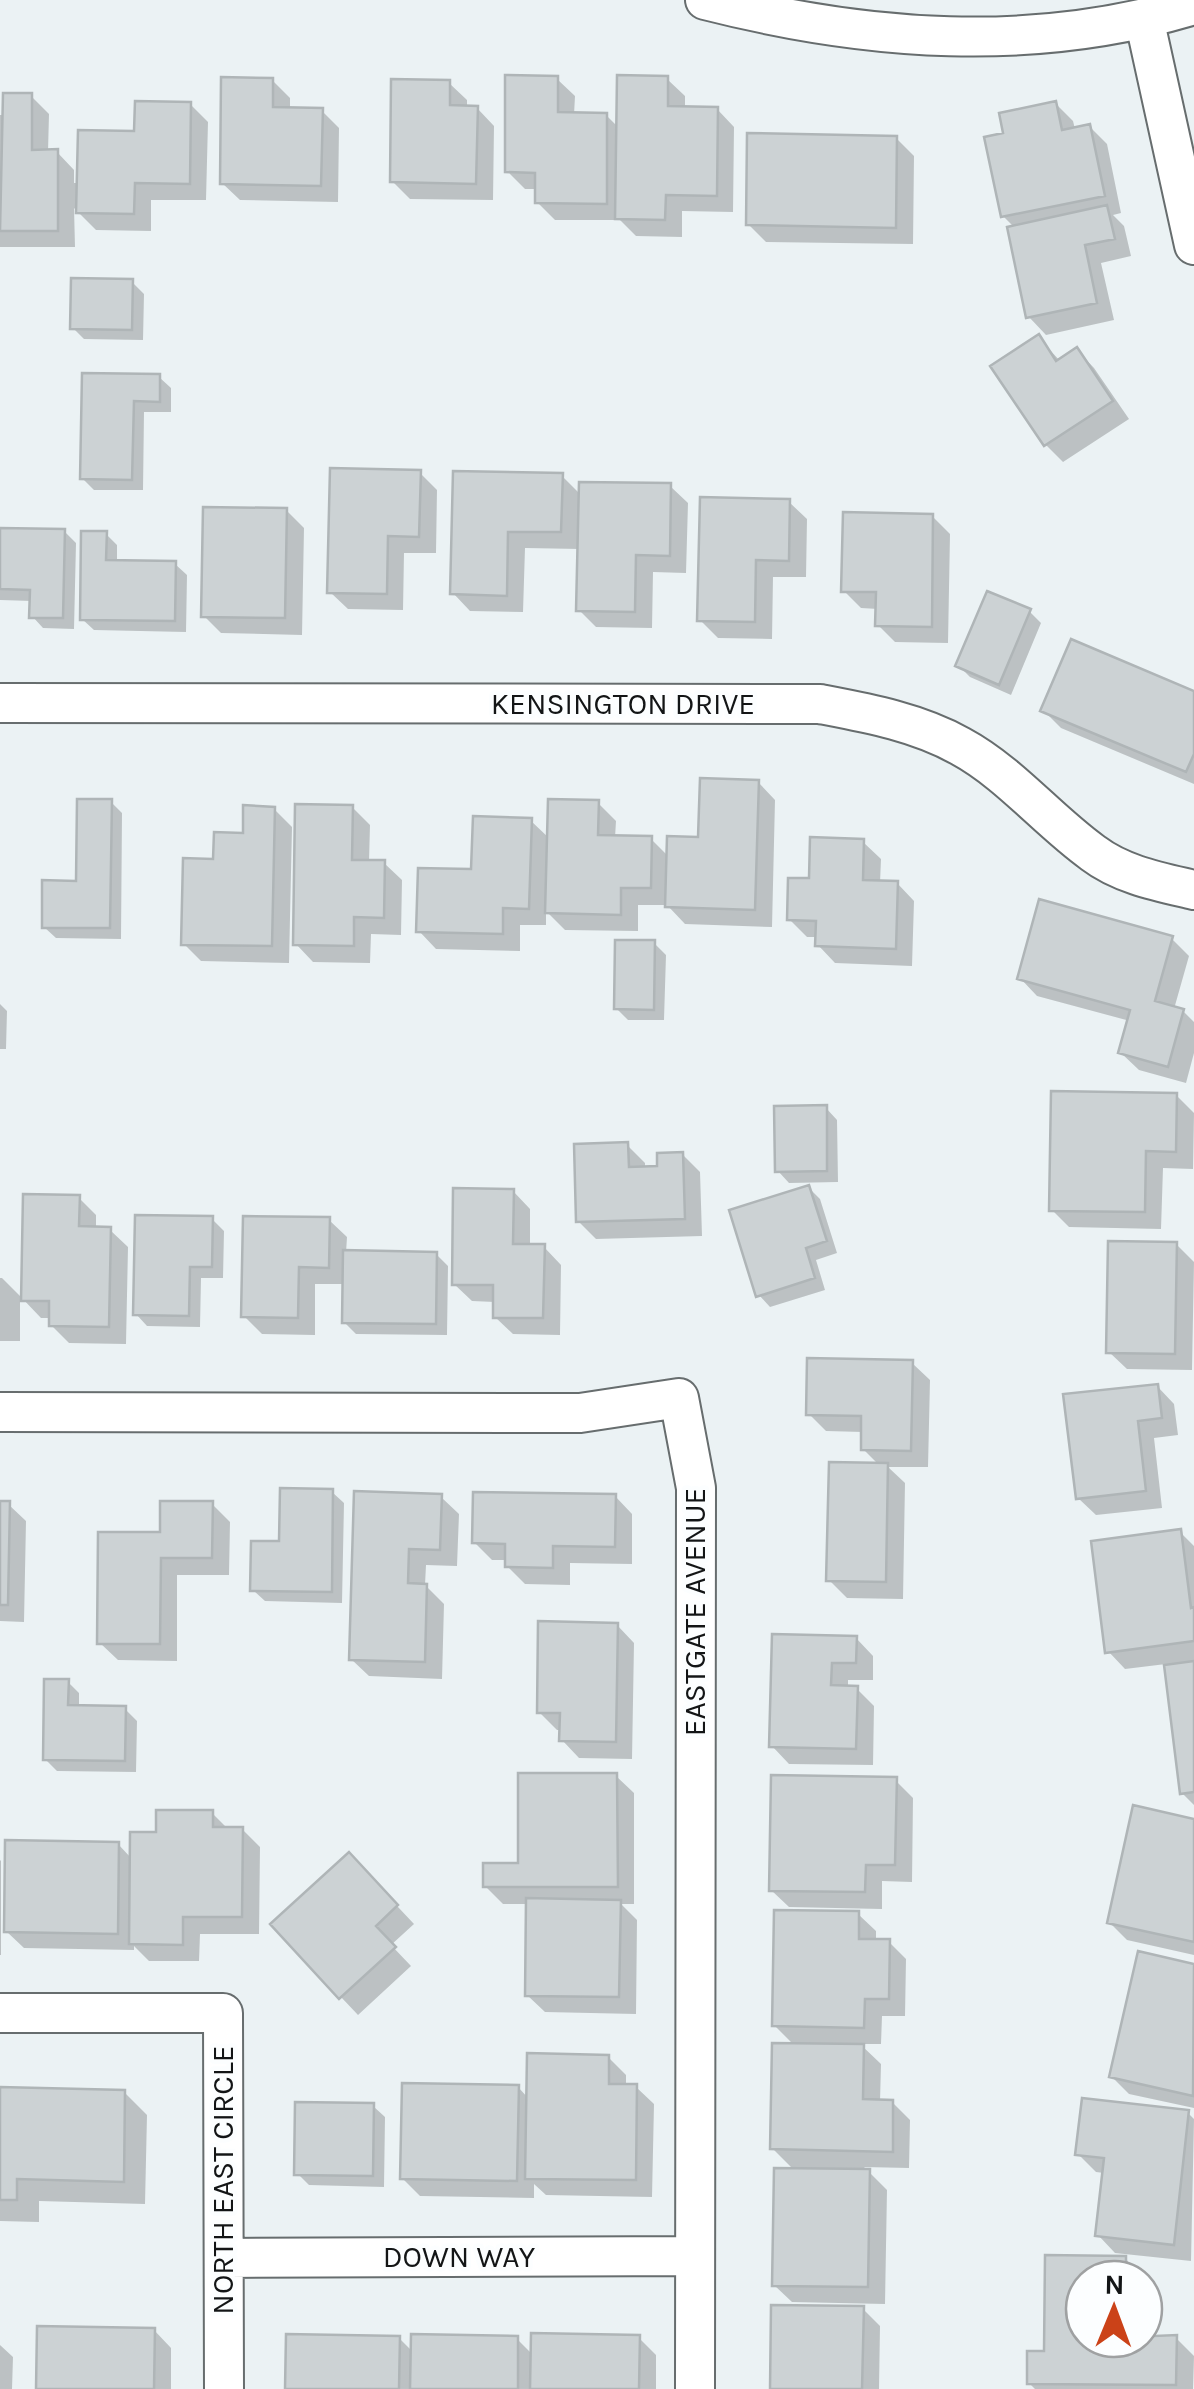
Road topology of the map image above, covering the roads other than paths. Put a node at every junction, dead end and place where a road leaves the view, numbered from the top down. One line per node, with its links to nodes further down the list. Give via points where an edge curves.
1 (706, 0): 3 (street, via 792,21 910,36 1026,35)
2 (1194, 5): 3 (street)
3 (1144, 18): 4 (street)
4 (1194, 245)
5 (0, 702): 6 (street, KENSINGTON DRIVE, via 820,704 893,718 960,745 1096,856 1142,878)
6 (1194, 890)
7 (0, 1412): 9 (street, EASTGATE AVENUE, via 580,1414 679,1398 696,1488)
8 (0, 2014): 10 (street, NORTH EAST CIRCLE, via 222,2013)
9 (695, 2256): 10 (street, DOWN WAY); 12 (street, EASTGATE AVENUE)
10 (224, 2258): 11 (street, NORTH EAST CIRCLE)
11 (224, 2389)
12 (695, 2389)

